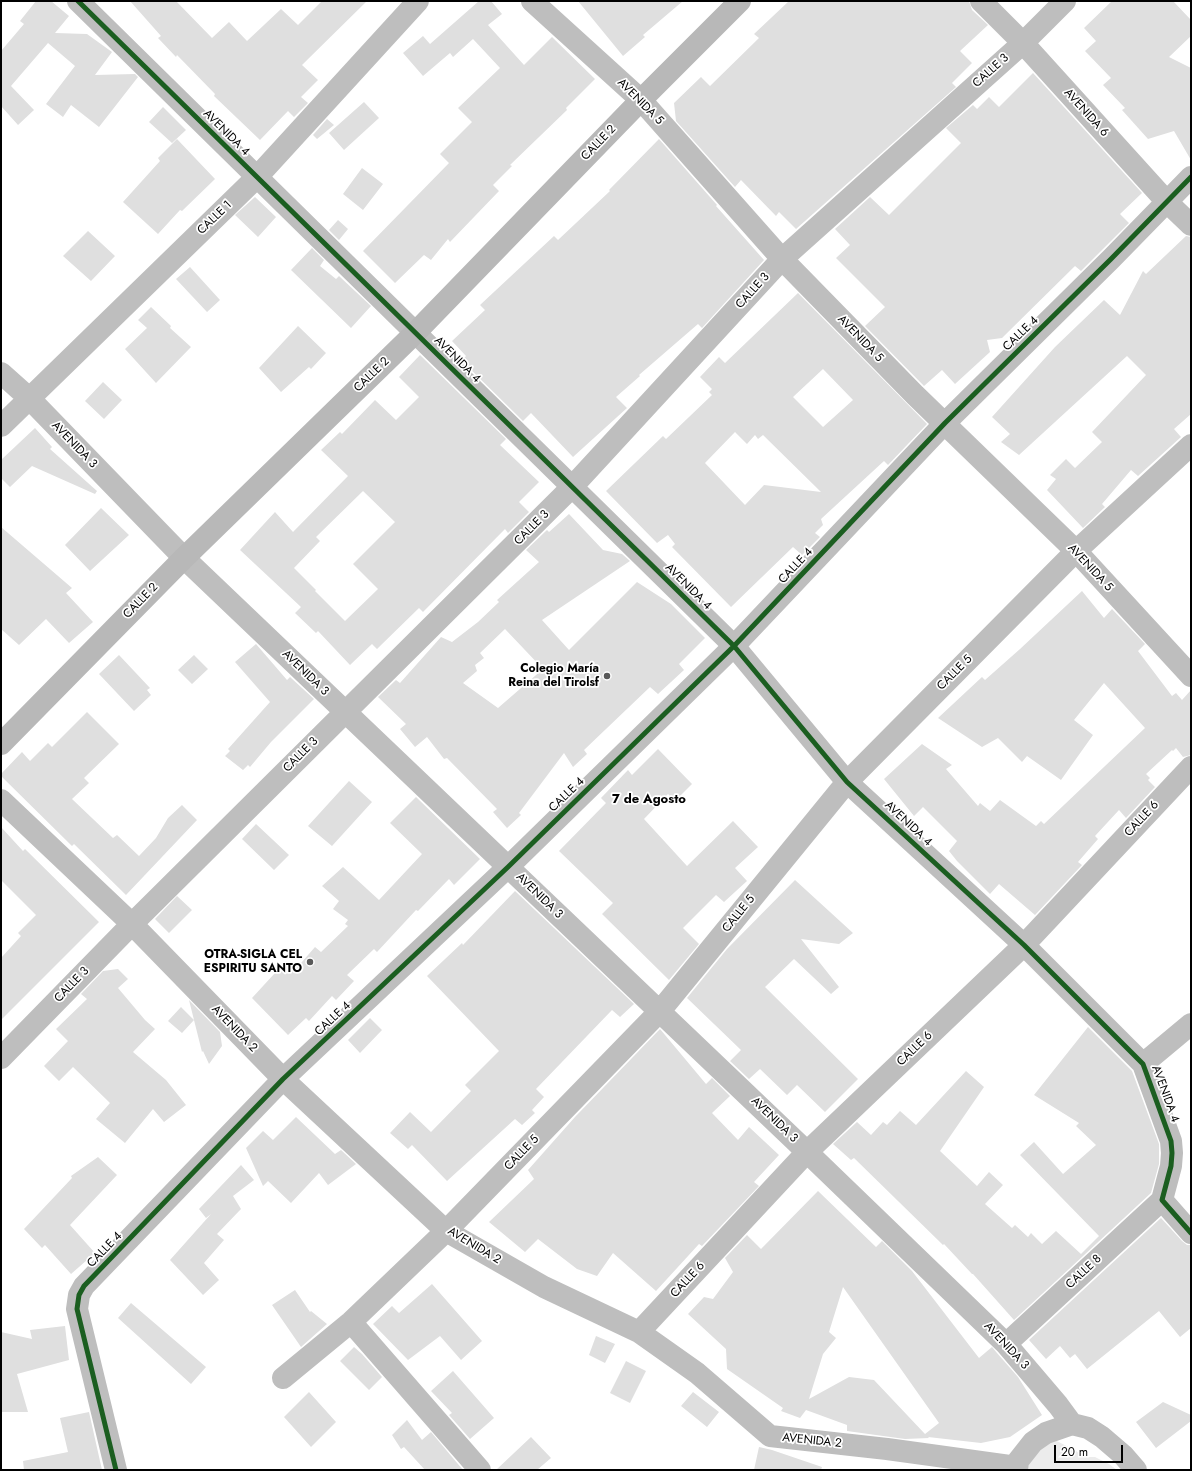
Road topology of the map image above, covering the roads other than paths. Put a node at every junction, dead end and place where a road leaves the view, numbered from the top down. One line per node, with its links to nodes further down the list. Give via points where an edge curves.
1 (78, 1): 9 (street, AVENIDA 4)
2 (418, 1): 9 (street, CALLE 1)
3 (532, 1): 8 (street, AVENIDA 5)
4 (740, 1): 8 (main road, CALLE 2)
5 (981, 1): 7 (street, AVENIDA 6)
6 (1065, 1): 7 (street, CALLE 3)
7 (1023, 43): 11 (street, AVENIDA 6); 13 (street, CALLE 3)
8 (641, 100): 13 (street, AVENIDA 5); 14 (main road, CALLE 2)
9 (257, 177): 14 (street, AVENIDA 4); 16 (street, CALLE 1)
10 (1191, 177): 11 (street, CALLE 4)
11 (1167, 202): 12 (street, AVENIDA 6); 17 (street, CALLE 4)
12 (1191, 225)
13 (782, 259): 17 (street, AVENIDA 5); 20 (street, CALLE 3)
14 (415, 333): 20 (street, AVENIDA 4); 22 (main road, CALLE 2)
15 (1, 373): 16 (street, AVENIDA 3)
16 (29, 398): 18 (street, CALLE 1); 22 (street, AVENIDA 3)
17 (944, 423): 21 (street, AVENIDA 5); 23 (street, CALLE 4)
18 (1, 426)
19 (1191, 445): 21 (street, CALLE 5)
20 (572, 488): 23 (street, AVENIDA 4); 25 (street, CALLE 3)
21 (1076, 551): 24 (street, AVENIDA 5); 28 (street, CALLE 5)
22 (184, 558): 25 (street, AVENIDA 3); 26 (main road, CALLE 2)
23 (734, 646): 28 (street, AVENIDA 4); 30 (street, CALLE 4)
24 (1191, 676)
25 (346, 712): 30 (street, AVENIDA 3); 31 (street, CALLE 3)
26 (1, 744)
27 (1191, 767): 32 (street, CALLE 6)
28 (847, 782): 32 (street, AVENIDA 4); 33 (street, CALLE 5)
29 (1, 800): 31 (street, AVENIDA 2)
30 (508, 867): 33 (street, AVENIDA 3); 37 (street, CALLE 4)
31 (132, 924): 35 (street, CALLE 3); 37 (street, AVENIDA 2)
32 (1024, 945): 36 (street, AVENIDA 4); 38 (street, CALLE 6)
33 (660, 1011): 38 (street, AVENIDA 3); 40 (street, CALLE 5)
34 (1191, 1024): 36 (street)
35 (1, 1058)
36 (1144, 1064): 39 (street, AVENIDA 4, via 1171,1141 1171,1166)
37 (283, 1079): 40 (street, AVENIDA 2); 48 (street, CALLE 4, via 84,1286 79,1295 77,1309)
38 (808, 1152): 43 (street, CALLE 6); 44 (street, AVENIDA 3)
39 (1162, 1200): 41 (street); 44 (street, CALLE 8)
40 (446, 1231): 42 (street, CALLE 5); 43 (street, AVENIDA 2, via 544,1287)
41 (1191, 1233)
42 (351, 1322): 45 (street, CALLE 5); 49 (street)
43 (639, 1332): 47 (street, AVENIDA 2, via 697,1373 770,1436 887,1449)
44 (1006, 1344): 46 (street, AVENIDA 3)
45 (283, 1378)
46 (1072, 1424): 47 (street, via 1046,1433 1033,1442 1018,1461); 50 (street, via 1088,1428 1102,1437 1124,1455)
47 (1017, 1468)
48 (116, 1470)
49 (480, 1470)
50 (1136, 1470)

